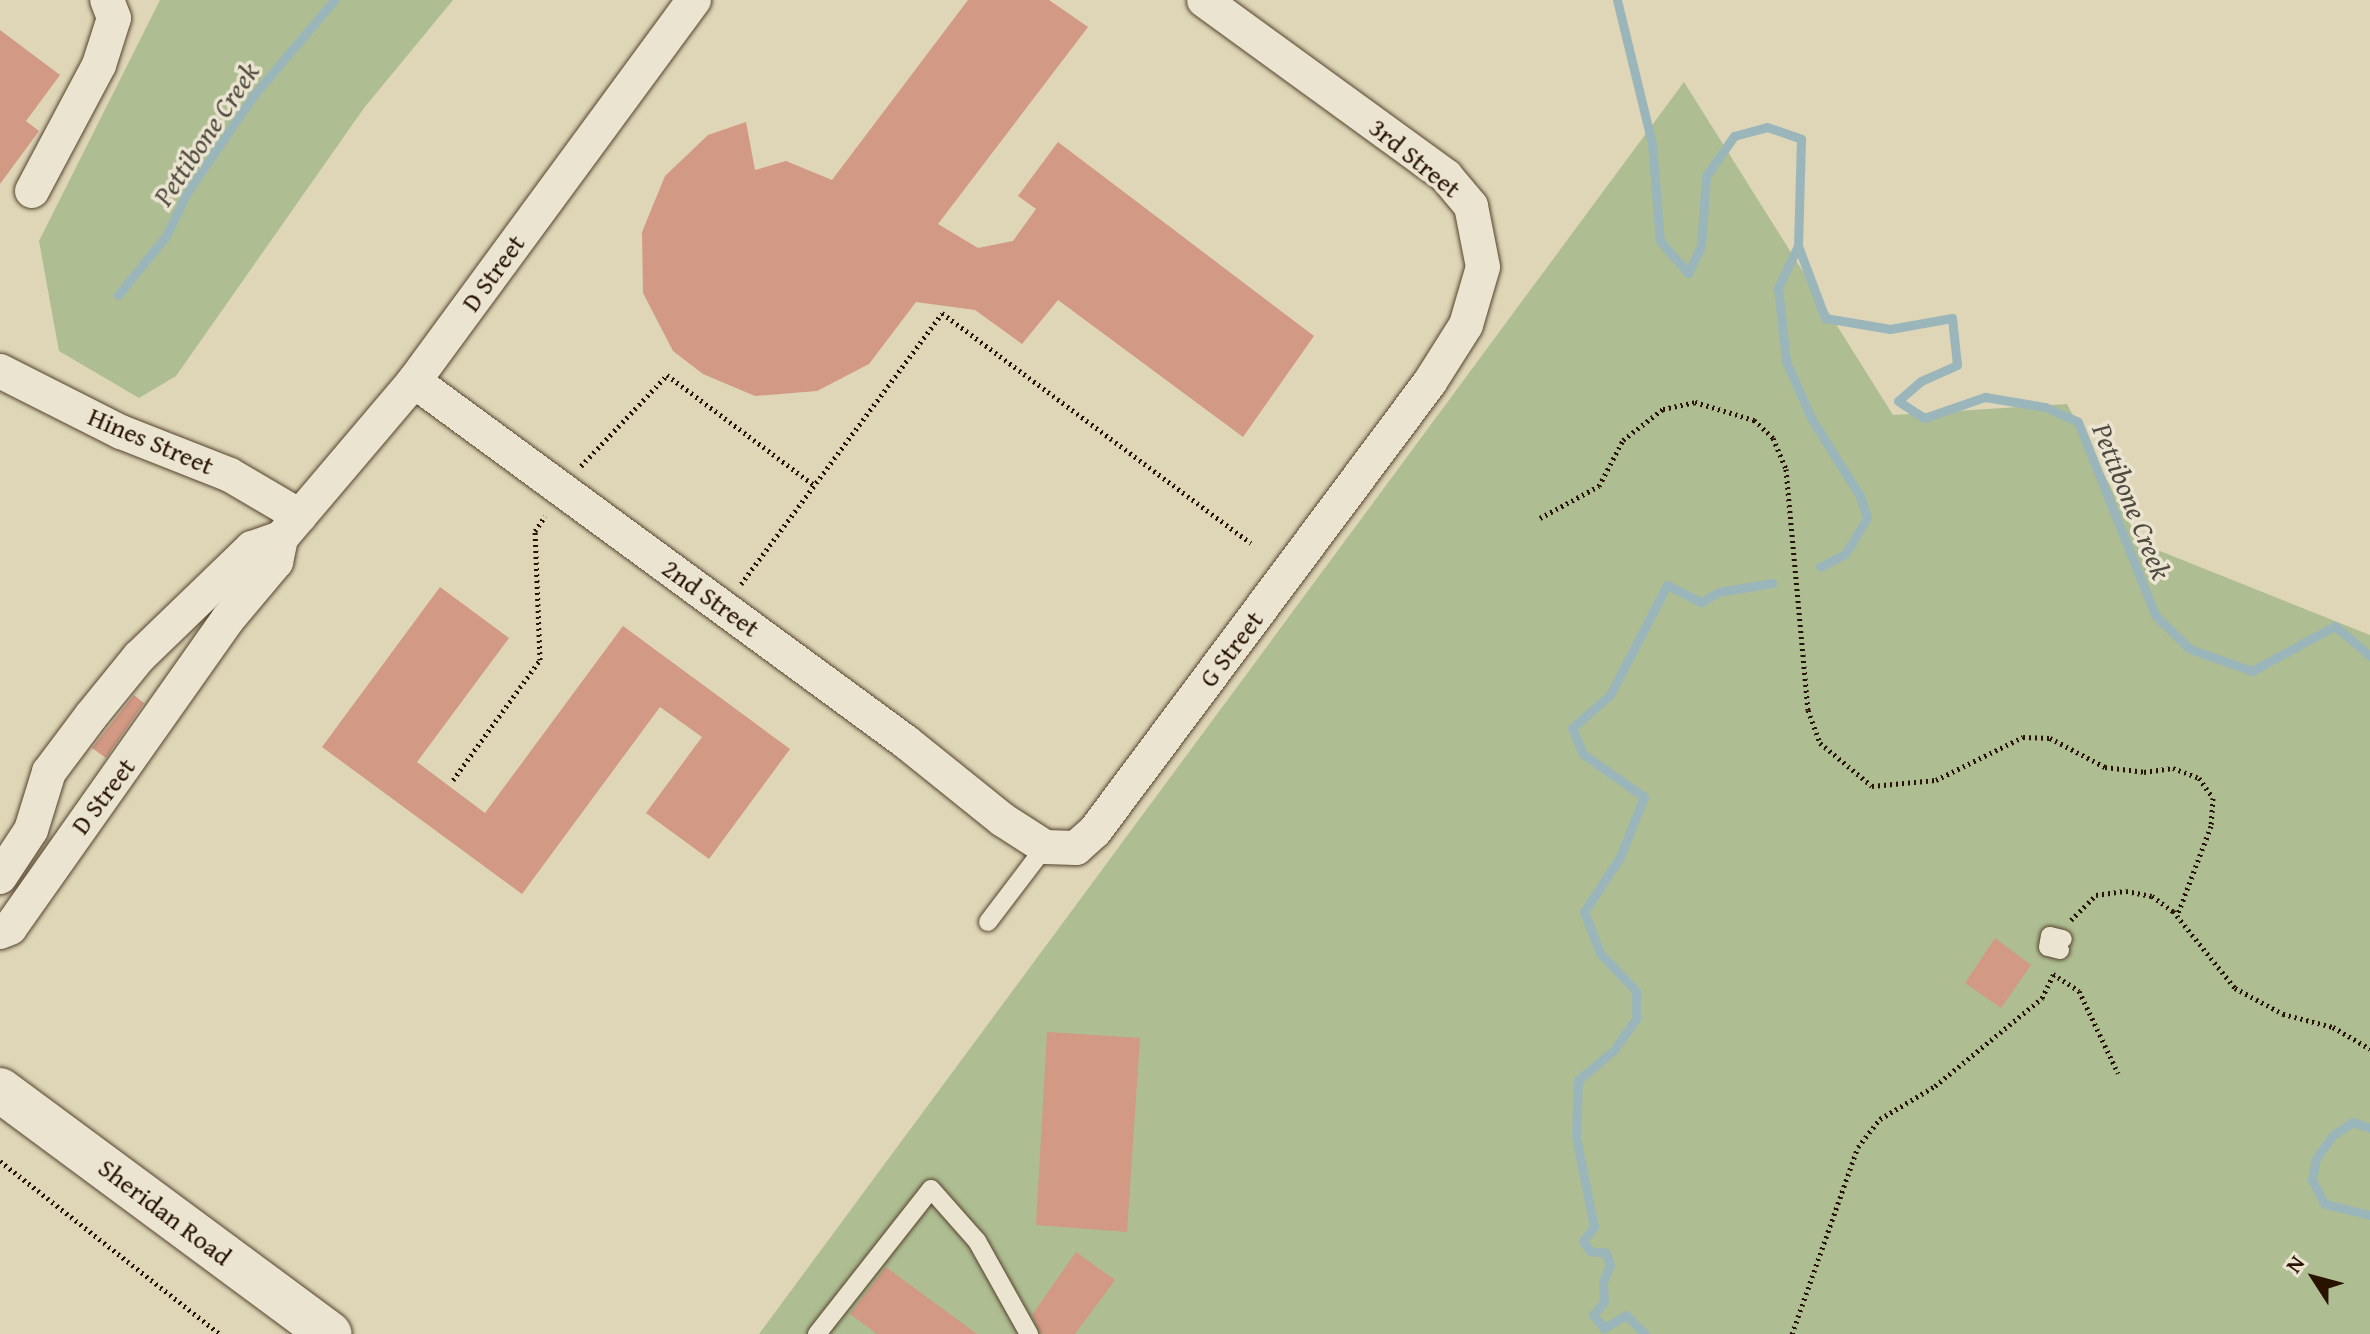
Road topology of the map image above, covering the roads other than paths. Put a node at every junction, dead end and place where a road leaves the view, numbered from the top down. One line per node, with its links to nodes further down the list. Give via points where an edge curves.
1 (107, 0): 4 (street, via 114,18 99,65)
2 (694, 0): 6 (street, D Street)
3 (1204, 0): 7 (street, 3rd Street, via 1446,176 1471,206 1483,267 1479,290 1466,325)
4 (32, 191)
5 (0, 371): 8 (street, Hines Street, via 121,432 240,480)
6 (414, 381): 8 (street, D Street); 9 (street, 2nd Street)
7 (1430, 382): 9 (street, G Street, via 1095,831 1076,848)
8 (291, 527): 10 (street, D Street, via 252,548 139,657 49,772 31,830); 12 (street, D Street, via 276,562 228,619 10,928)
9 (1045, 847): 11 (lane)
10 (0, 877)
11 (988, 922)
12 (0, 932)
13 (0, 1090): 14 (main road, Sheridan Road)
14 (330, 1334)
15 (817, 1334): 16 (lane, via 931,1189 977,1241)
16 (1029, 1334)

